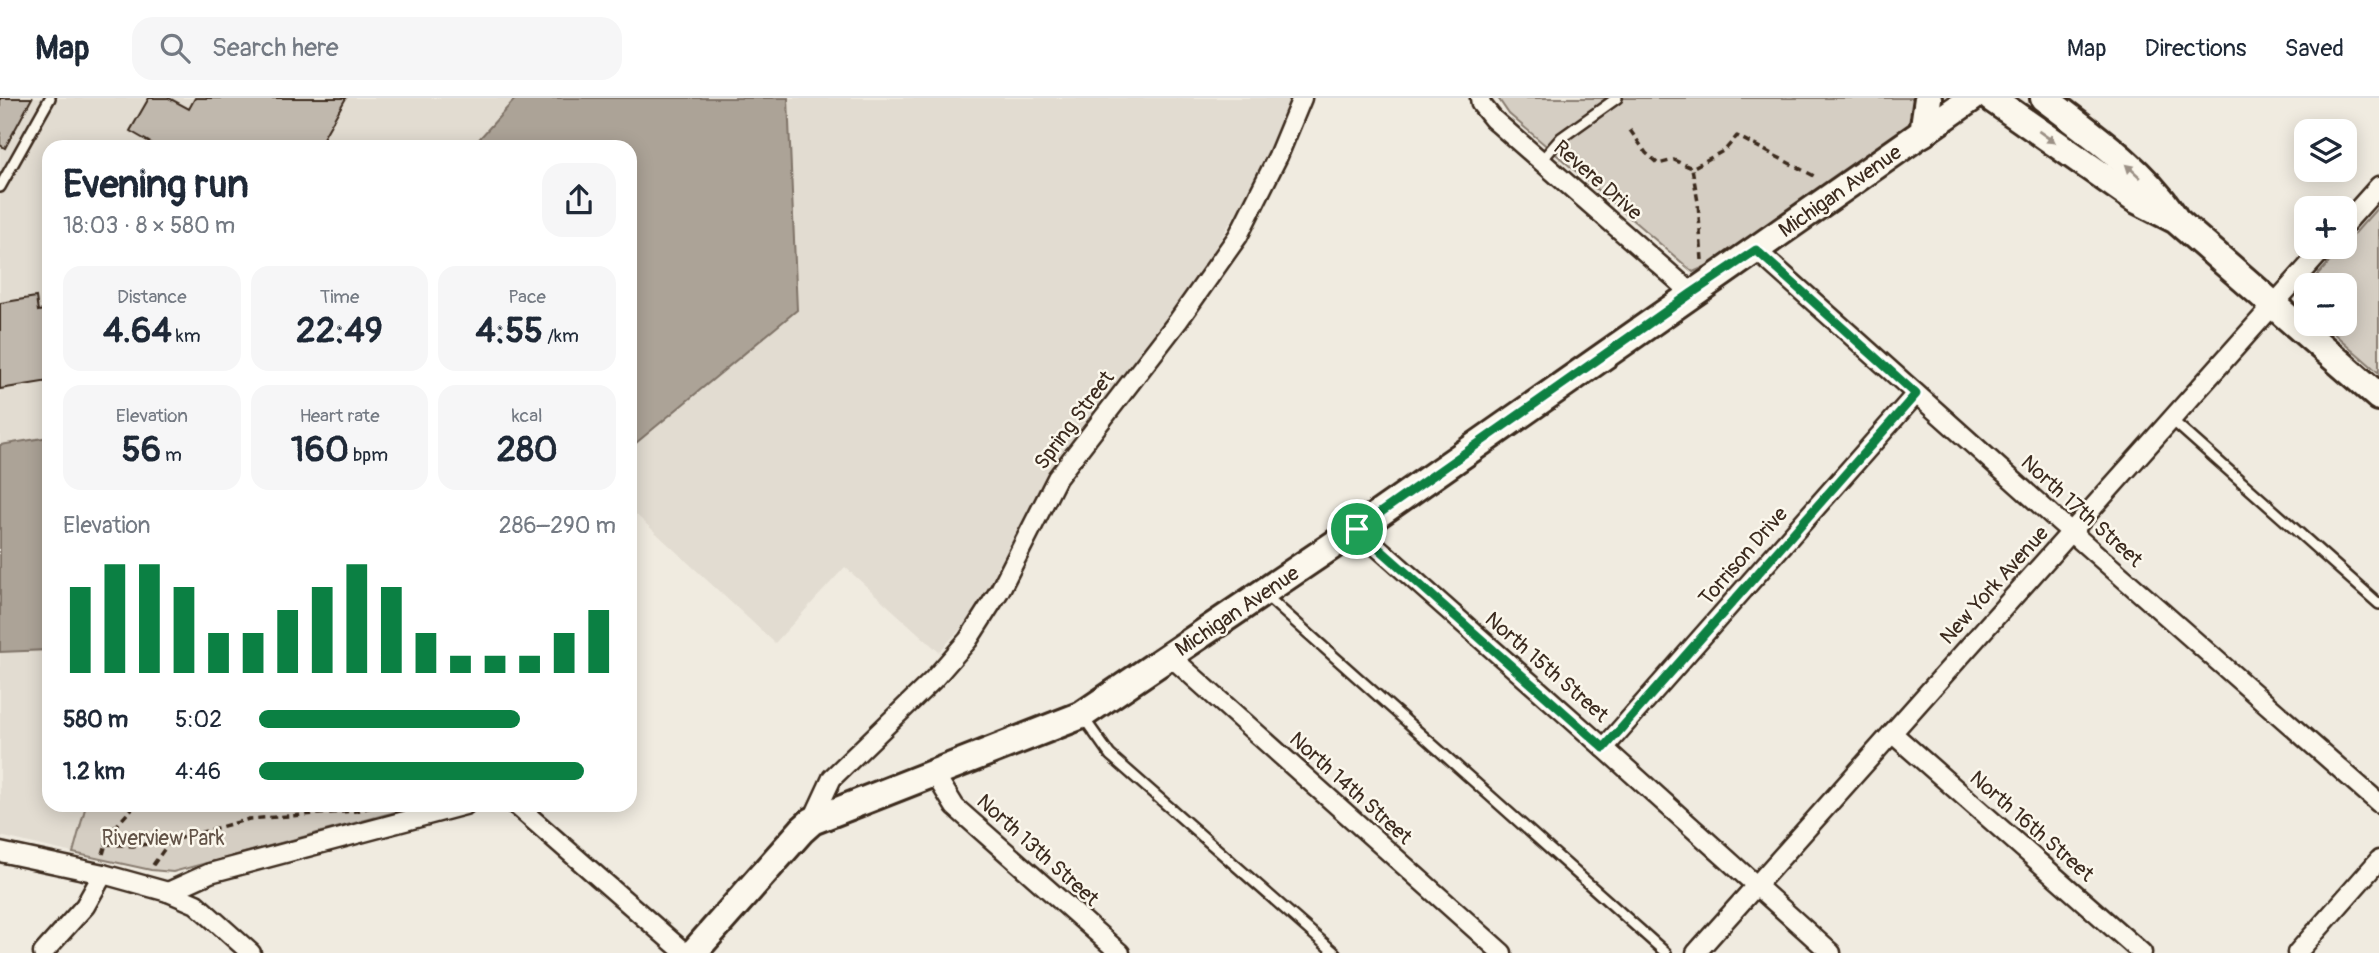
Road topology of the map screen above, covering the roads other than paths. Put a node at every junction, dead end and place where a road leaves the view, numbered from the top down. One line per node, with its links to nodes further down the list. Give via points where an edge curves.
1 (50, 98): 12 (lane)
2 (1302, 98): 34 (street, Spring Street, via 1238,236 1057,478 1000,590 968,640 832,778)
3 (1480, 98): 10 (street, Revere Drive, via 1493,119)
4 (1617, 98): 10 (lane, via 1561,138)
5 (1928, 98): 9 (street)
6 (1972, 98): 9 (street, Michigan Avenue)
7 (1991, 98): 14 (street, one-way to 14, via 2134,199)
8 (2044, 98): 14 (street, one-way to 8, via 2147,183)
9 (1923, 133): 15 (street, Michigan Avenue)
10 (1541, 161): 17 (street, Revere Drive)
11 (2379, 186): 13 (street)
12 (0, 187)
13 (2357, 211)
14 (2176, 220): 18 (street)
15 (1756, 250): 17 (street, Michigan Avenue); 19 (street, North 17th Street)
16 (2314, 259): 18 (street, New York Avenue)
17 (1692, 293): 22 (street, Michigan Avenue)
18 (2274, 304): 20 (street); 21 (street, New York Avenue)
19 (1916, 394): 23 (street, North 17th Street); 29 (street, Torrison Drive)
20 (2379, 397)
21 (2172, 420): 23 (street, New York Avenue); 25 (lane)
22 (1357, 529): 24 (street, Michigan Avenue); 29 (street, North 15th Street)
23 (2071, 532): 28 (street, New York Avenue); 31 (street, North 17th Street)
24 (1263, 593): 26 (street, Michigan Avenue); 47 (lane)
25 (2379, 604)
26 (1170, 656): 27 (street, Michigan Avenue); 46 (street, North 14th Street)
27 (1082, 715): 30 (street, Michigan Avenue); 45 (lane, via 1110,755)
28 (1892, 733): 38 (street, New York Avenue); 50 (street, North 16th Street)
29 (1604, 748): 38 (street, North 15th Street)
30 (934, 773): 34 (street, Michigan Avenue); 44 (street, North 13th Street, via 955,807)
31 (2379, 803)
32 (439, 812): 39 (street, via 210,873)
33 (524, 812): 42 (street)
34 (812, 821): 43 (street)
35 (0, 852): 37 (street)
36 (2379, 860): 51 (street)
37 (103, 874): 39 (street); 40 (street, via 85,906)
38 (1756, 886): 48 (street, New York Avenue); 49 (street, North 15th Street)
39 (168, 892): 41 (street, via 196,904)
40 (43, 953)
41 (251, 953)
42 (685, 953)
43 (693, 953)
44 (1120, 953)
45 (1335, 953)
46 (1502, 953)
47 (1666, 953)
48 (1696, 953)
49 (1831, 953)
50 (2142, 953)
51 (2297, 953)

